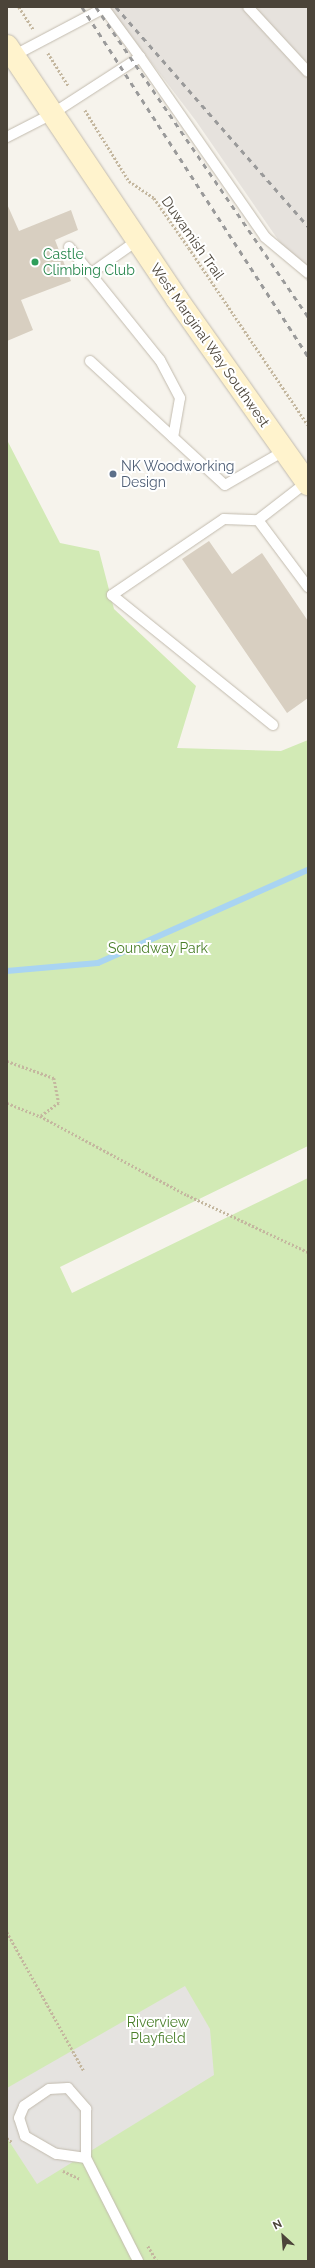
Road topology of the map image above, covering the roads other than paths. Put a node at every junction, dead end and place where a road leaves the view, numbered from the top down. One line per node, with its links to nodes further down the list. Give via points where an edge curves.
1 (248, 7): 4 (lane)
2 (10, 51): 3 (lane, via 40,40 104,8); 5 (main road, West Marginal Way Southwest)
3 (140, 57): 5 (lane); 10 (lane, via 265,237)
4 (308, 72)
5 (52, 114): 6 (lane); 7 (main road, West Marginal Way Southwest)
6 (7, 137)
7 (138, 240): 9 (lane); 13 (main road, West Marginal Way Southwest)
8 (69, 247): 9 (lane)
9 (90, 274): 12 (lane, via 160,360 177,392 180,398)
10 (308, 274)
11 (90, 361): 12 (lane)
12 (173, 437): 13 (lane, via 225,486)
13 (284, 451): 14 (main road, West Marginal Way Southwest)
14 (307, 483): 15 (lane)
15 (258, 520): 16 (lane); 17 (lane, via 224,520 112,595)
16 (308, 587)
17 (273, 725)
18 (86, 2158): 18 (lane, via 86,2109 68,2088 49,2089 24,2106 19,2118 25,2136 56,2154); 19 (lane)
19 (138, 2261)

